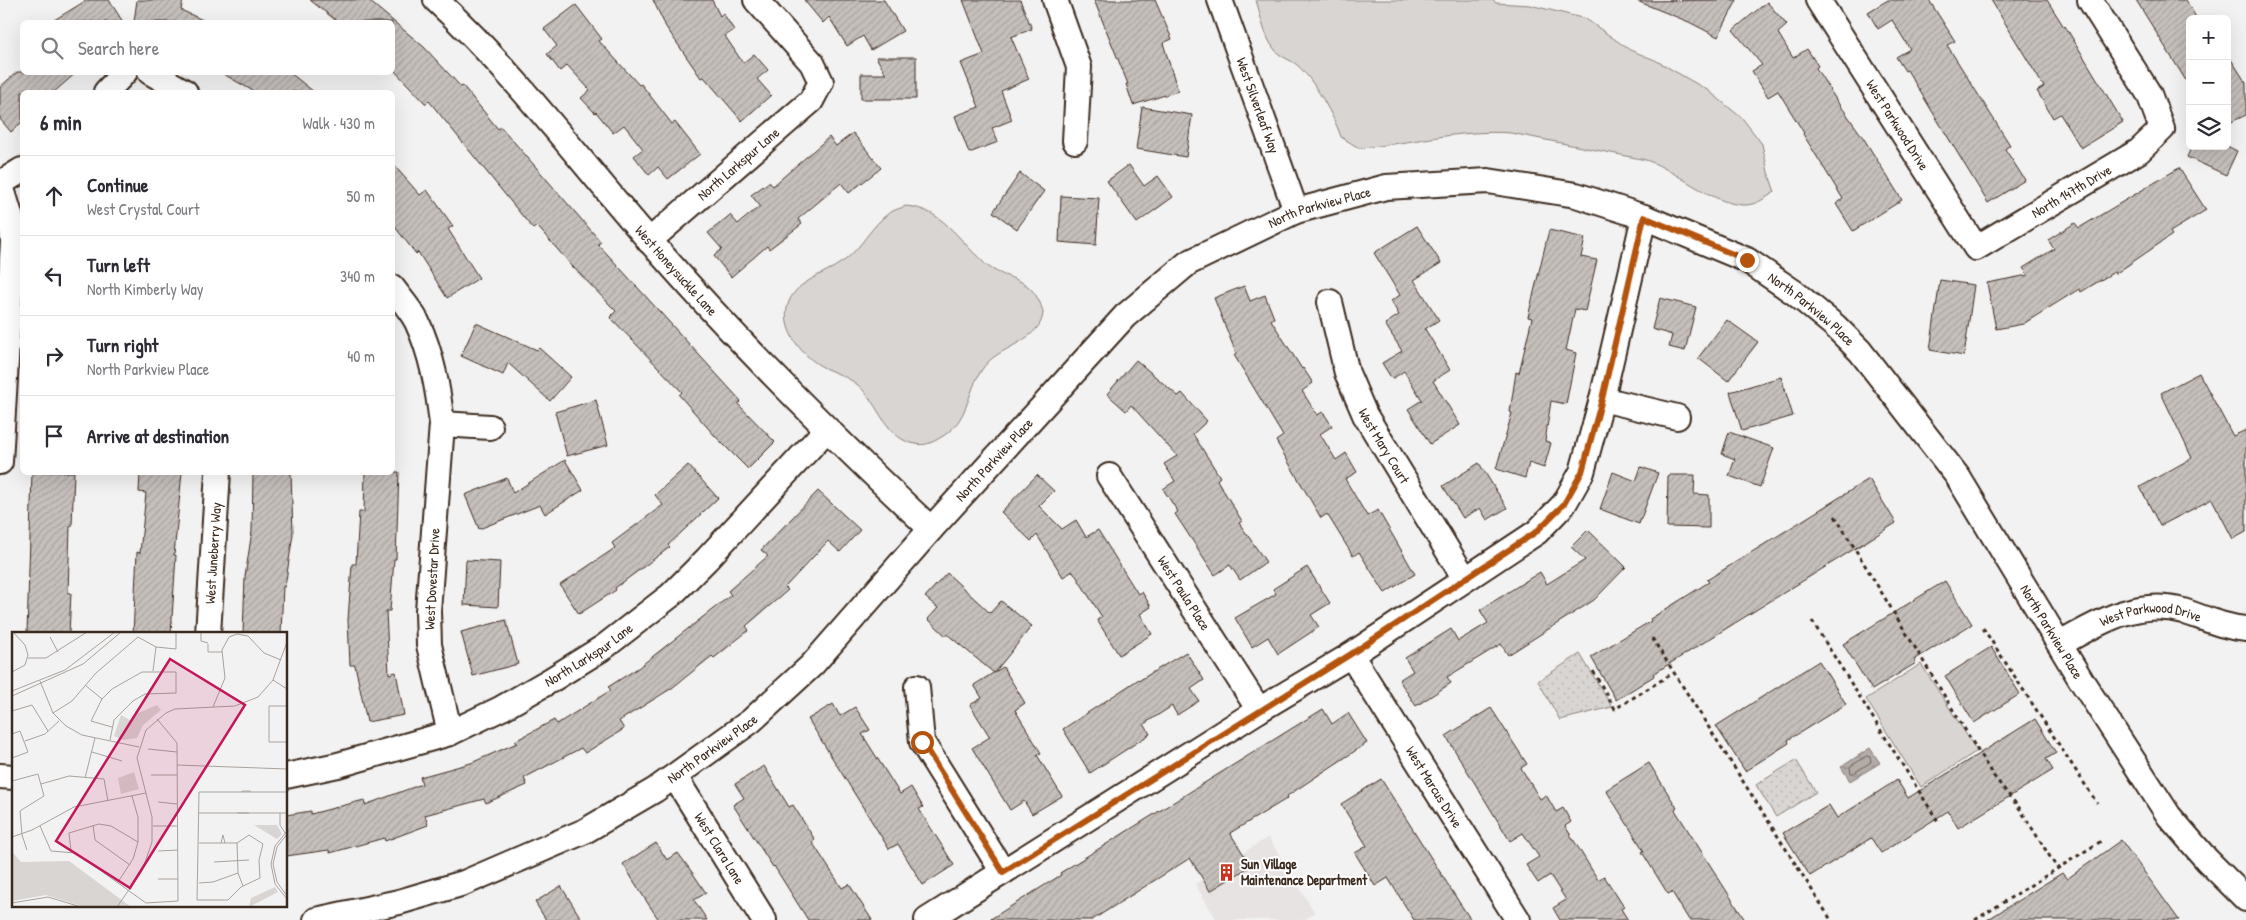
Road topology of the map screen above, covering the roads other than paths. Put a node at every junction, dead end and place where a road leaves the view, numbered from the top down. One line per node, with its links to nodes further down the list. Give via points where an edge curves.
1 (436, 0): 16 (street, West Honeysuckle Lane, via 486,48)
2 (756, 0): 16 (street, North Larkspur Lane, via 812,63 821,82 811,101)
3 (1055, 0): 11 (street, via 1079,67)
4 (1220, 0): 14 (street, West Silverleaf Way)
5 (1818, 0): 17 (street, West Parkwood Drive)
6 (2090, 0): 17 (street, North 147th Drive, via 2149,94 2162,129 2139,152)
7 (122, 75): 9 (street)
8 (155, 75): 10 (street)
9 (108, 90)
10 (182, 90)
11 (1075, 141)
12 (20, 171): 13 (street)
13 (0, 182): 25 (street, via 11,218 12,242)
14 (1296, 211): 15 (street, North Parkview Place, via 1386,187 1488,181 1576,195); 28 (street, North Parkview Place, via 1200,256 1153,291 1125,316)
15 (1644, 217): 20 (street); 32 (street, North Parkview Place, via 1747,260 1795,293 1860,350 1958,477)
16 (649, 241): 24 (street, West Honeysuckle Lane)
17 (1976, 248)
18 (395, 291): 22 (street, West Dovestar Drive, via 416,320 430,354)
19 (1330, 302): 29 (street, West Mary Court, via 1347,373 1365,415)
20 (1602, 399): 21 (street); 29 (street, via 1582,472 1564,504 1536,532)
21 (1678, 417)
22 (442, 424): 23 (street); 36 (street, West Dovestar Drive, via 428,611 429,644)
23 (490, 426)
24 (826, 430): 28 (street, West Honeysuckle Lane); 36 (street, North Larkspur Lane, via 671,595 604,647 502,708)
25 (0, 462)
26 (218, 475): 31 (street, West Juneberry Way)
27 (1108, 476): 35 (street, West Paula Place)
28 (931, 529): 38 (street, North Parkview Place, via 812,665 751,721)
29 (1465, 579): 33 (street)
30 (2246, 629): 32 (street, West Parkwood Drive, via 2183,611 2149,608 2118,614)
31 (208, 632)
32 (2060, 644): 40 (street, North Parkview Place, via 2170,816)
33 (1351, 654): 35 (street); 44 (street, West Marcus Drive)
34 (917, 686): 39 (street, via 922,742)
35 (1259, 710): 39 (street)
36 (450, 733): 37 (street, North Larkspur Lane)
37 (288, 776)
38 (675, 777): 41 (street, North Parkview Place, via 585,831 464,883 399,902); 42 (street, West Clara Lane)
39 (1003, 872): 43 (street)
40 (2246, 899)
41 (316, 920)
42 (764, 920)
43 (927, 920)
44 (1518, 920)

